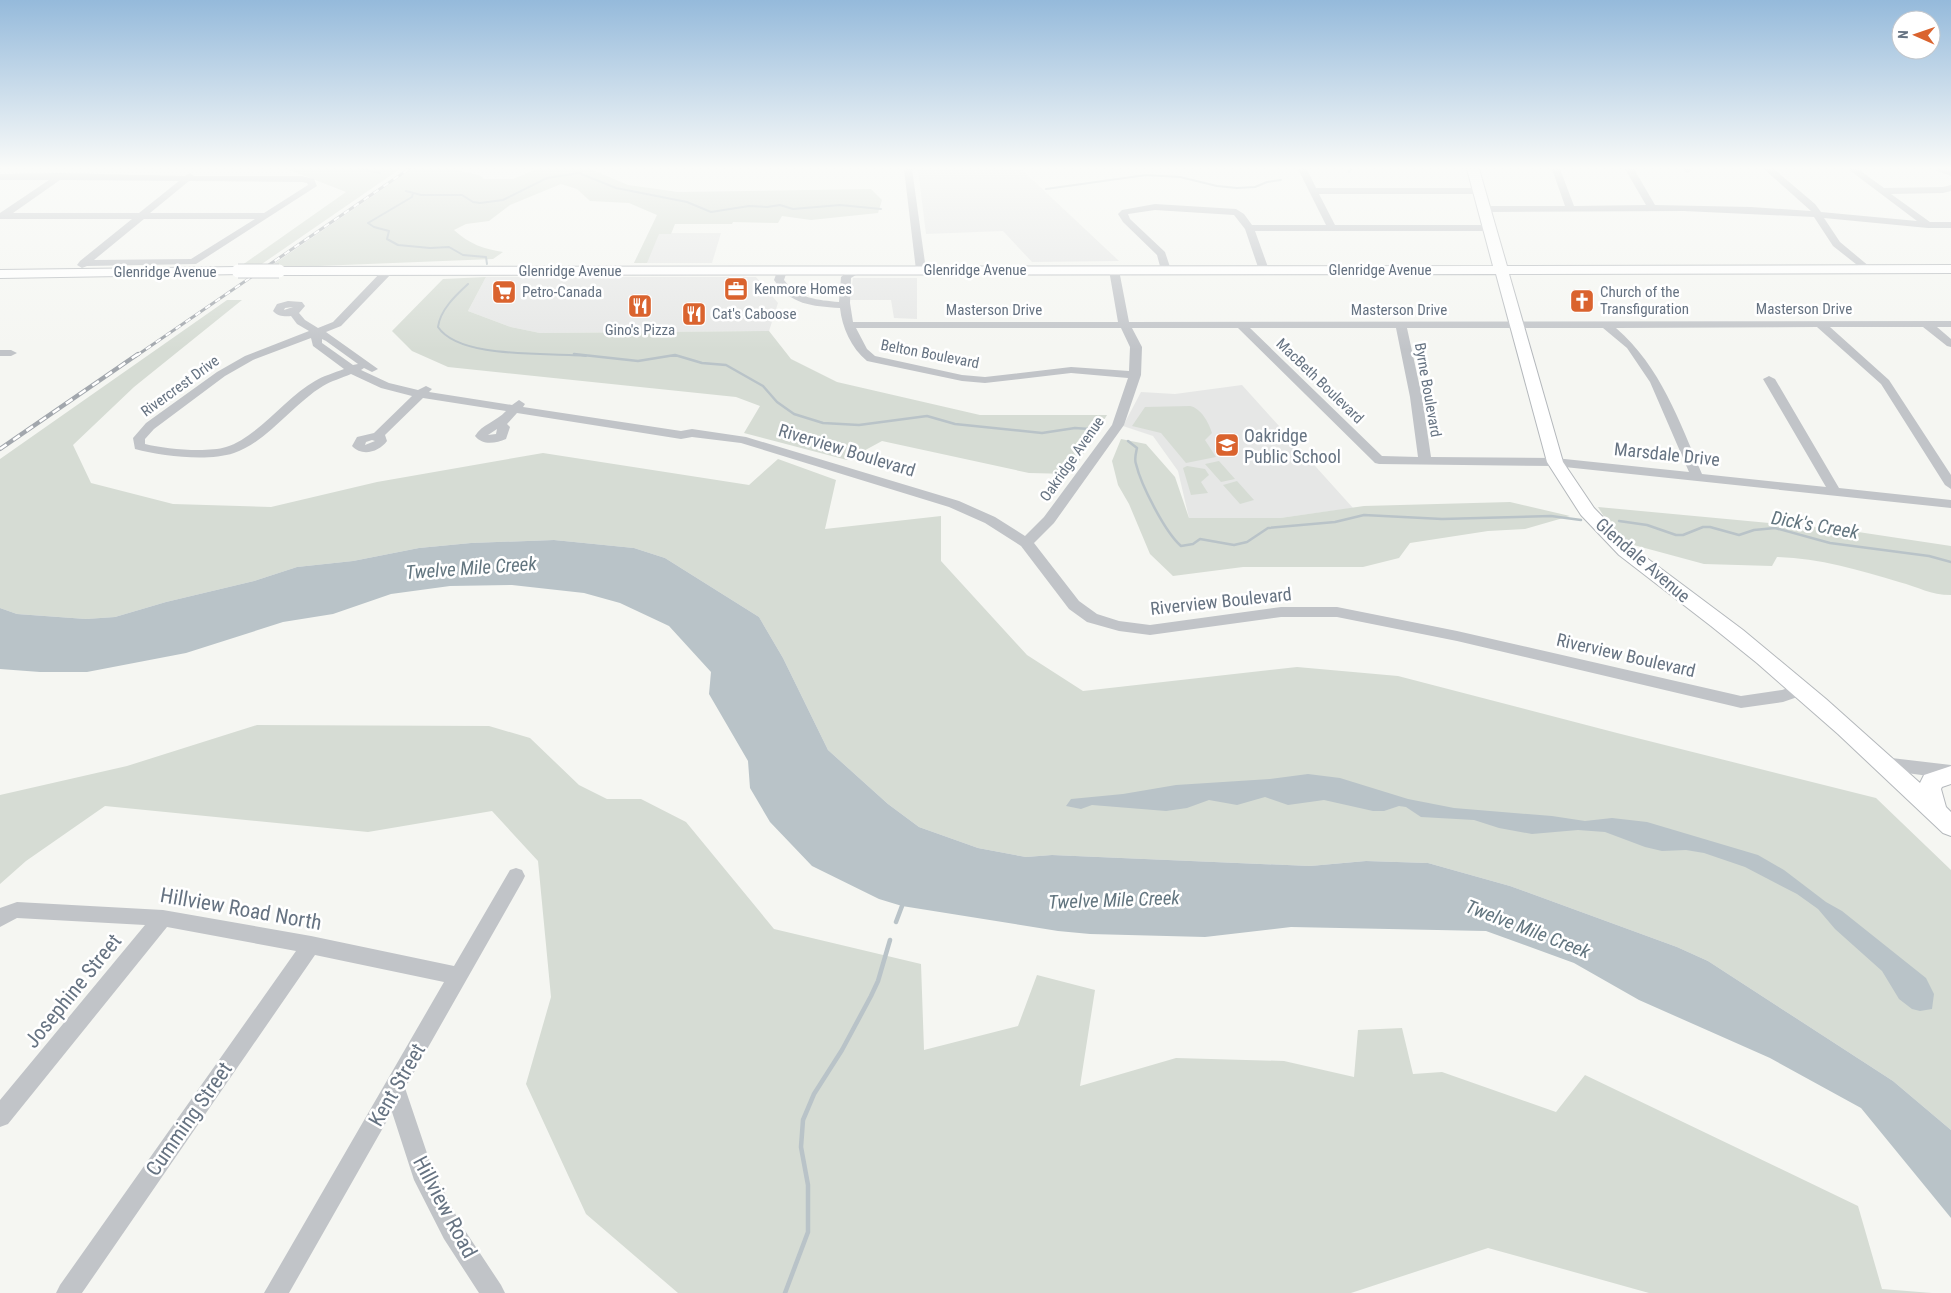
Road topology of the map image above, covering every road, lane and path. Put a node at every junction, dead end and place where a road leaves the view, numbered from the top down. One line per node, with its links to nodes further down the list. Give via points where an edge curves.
1 (125, 229): 9 (street)
2 (245, 229): 9 (street, via 193,262)
3 (916, 229): 8 (street)
4 (1136, 229): 15 (street, via 1162,254)
5 (1249, 229): 16 (street)
6 (1490, 229): 10 (main road, Glendale Avenue)
7 (1828, 229): 11 (street, via 1836,244)
8 (919, 256): 13 (street); 20 (main road, via 912,264)
9 (79, 268): 17 (main road, Glenridge Avenue, bridge); 21 (main road, Glenridge Avenue)
10 (1502, 269): 11 (main road, Glenridge Avenue); 16 (main road, Glenridge Avenue); 25 (main road, Glendale Avenue)
11 (1866, 269): 12 (main road, Glenridge Avenue)
12 (1951, 269)
13 (921, 270): 14 (main road, Glenridge Avenue); 20 (main road, Glenridge Avenue)
14 (1114, 270): 15 (main road, Glenridge Avenue); 30 (street, Oakridge Avenue)
15 (1166, 270): 16 (main road, Glenridge Avenue)
16 (1264, 270)
17 (388, 271): 18 (main road, Glenridge Avenue); 33 (street, via 337,324)
18 (782, 271): 19 (main road, Glenridge Avenue); 22 (street, via 779,280 788,293 809,302)
19 (855, 271): 20 (main road, Glenridge Avenue); 22 (street, Belton Boulevard, via 846,277)
20 (892, 271)
21 (0, 274)
22 (844, 305): 29 (street, Belton Boulevard)
23 (292, 312): 33 (street, via 300,322)
24 (1240, 324): 30 (street, Masterson Drive); 31 (street, Masterson Drive); 43 (street, MacBeth Boulevard)
25 (1516, 324): 31 (street, Masterson Drive); 32 (street, Masterson Drive); 45 (main road, Glendale Avenue)
26 (1820, 324): 27 (street, Masterson Drive); 32 (street, Masterson Drive); 47 (street, via 1885,382)
27 (1926, 324): 28 (street, Masterson Drive); 34 (street)
28 (1951, 324)
29 (847, 325): 30 (street, Masterson Drive); 37 (street, Belton Boulevard, via 864,354 872,359 962,378 999,379 1071,370)
30 (1124, 325): 37 (street, Oakridge Avenue, via 1136,347)
31 (1401, 325): 44 (street, Byrne Boulevard)
32 (1607, 325): 46 (street, via 1631,346 1656,382)
33 (316, 332): 35 (street, Riverview Boulevard); 36 (street, Riverview Boulevard, via 318,344); 36 (street, Rivercrest Drive, via 249,358 221,374 150,426 139,438 139,446 196,453 231,450 318,383)
34 (1951, 344)
35 (364, 365): 36 (street, Rivercrest Drive); 39 (street, Riverview Boulevard)
36 (352, 370): 39 (street, Riverview Boulevard, via 385,386)
37 (1135, 375): 50 (street, Oakridge Avenue, via 1118,425 1049,520)
38 (1769, 379): 48 (street)
39 (423, 391): 40 (street, Riverview Boulevard); 42 (street)
40 (517, 406): 41 (street); 50 (street, Riverview Boulevard, via 681,435 692,433 742,440 954,504 990,520)
41 (500, 424)
42 (377, 436)
43 (1379, 460): 44 (street, Marsdale Drive)
44 (1425, 460): 45 (street, Marsdale Drive)
45 (1556, 462): 46 (street, Marsdale Drive); 51 (main road, Glendale Avenue, via 1594,520 1619,545)
46 (1697, 476): 48 (street, Marsdale Drive)
47 (1951, 485)
48 (1834, 490): 49 (street, Marsdale Drive)
49 (1951, 504)
50 (1026, 543): 51 (street, Riverview Boulevard, via 1074,605 1092,618 1119,626 1150,630 1281,612 1337,612 1457,636 1734,701 1783,696)
51 (1800, 690): 52 (main road, Glendale Avenue)
52 (1883, 764): 53 (street); 54 (main road, Glendale Avenue)
53 (1951, 774): 54 (main road, via 1932,781 1930,789)
54 (1944, 819)
55 (516, 876): 59 (street, Kent Street)
56 (7, 915): 57 (street, Hillview Road North)
57 (163, 918): 58 (street, Hillview Road North); 61 (street, Josephine Street)
58 (311, 945): 59 (street, Hillview Road North); 62 (street, Cumming Street)
59 (457, 976): 60 (street, Kent Street)
60 (395, 1089): 63 (street, Kent Street); 64 (street, Hillview Road, via 422,1172 452,1231)
61 (0, 1116)
62 (68, 1293)
63 (276, 1293)
64 (494, 1293)

